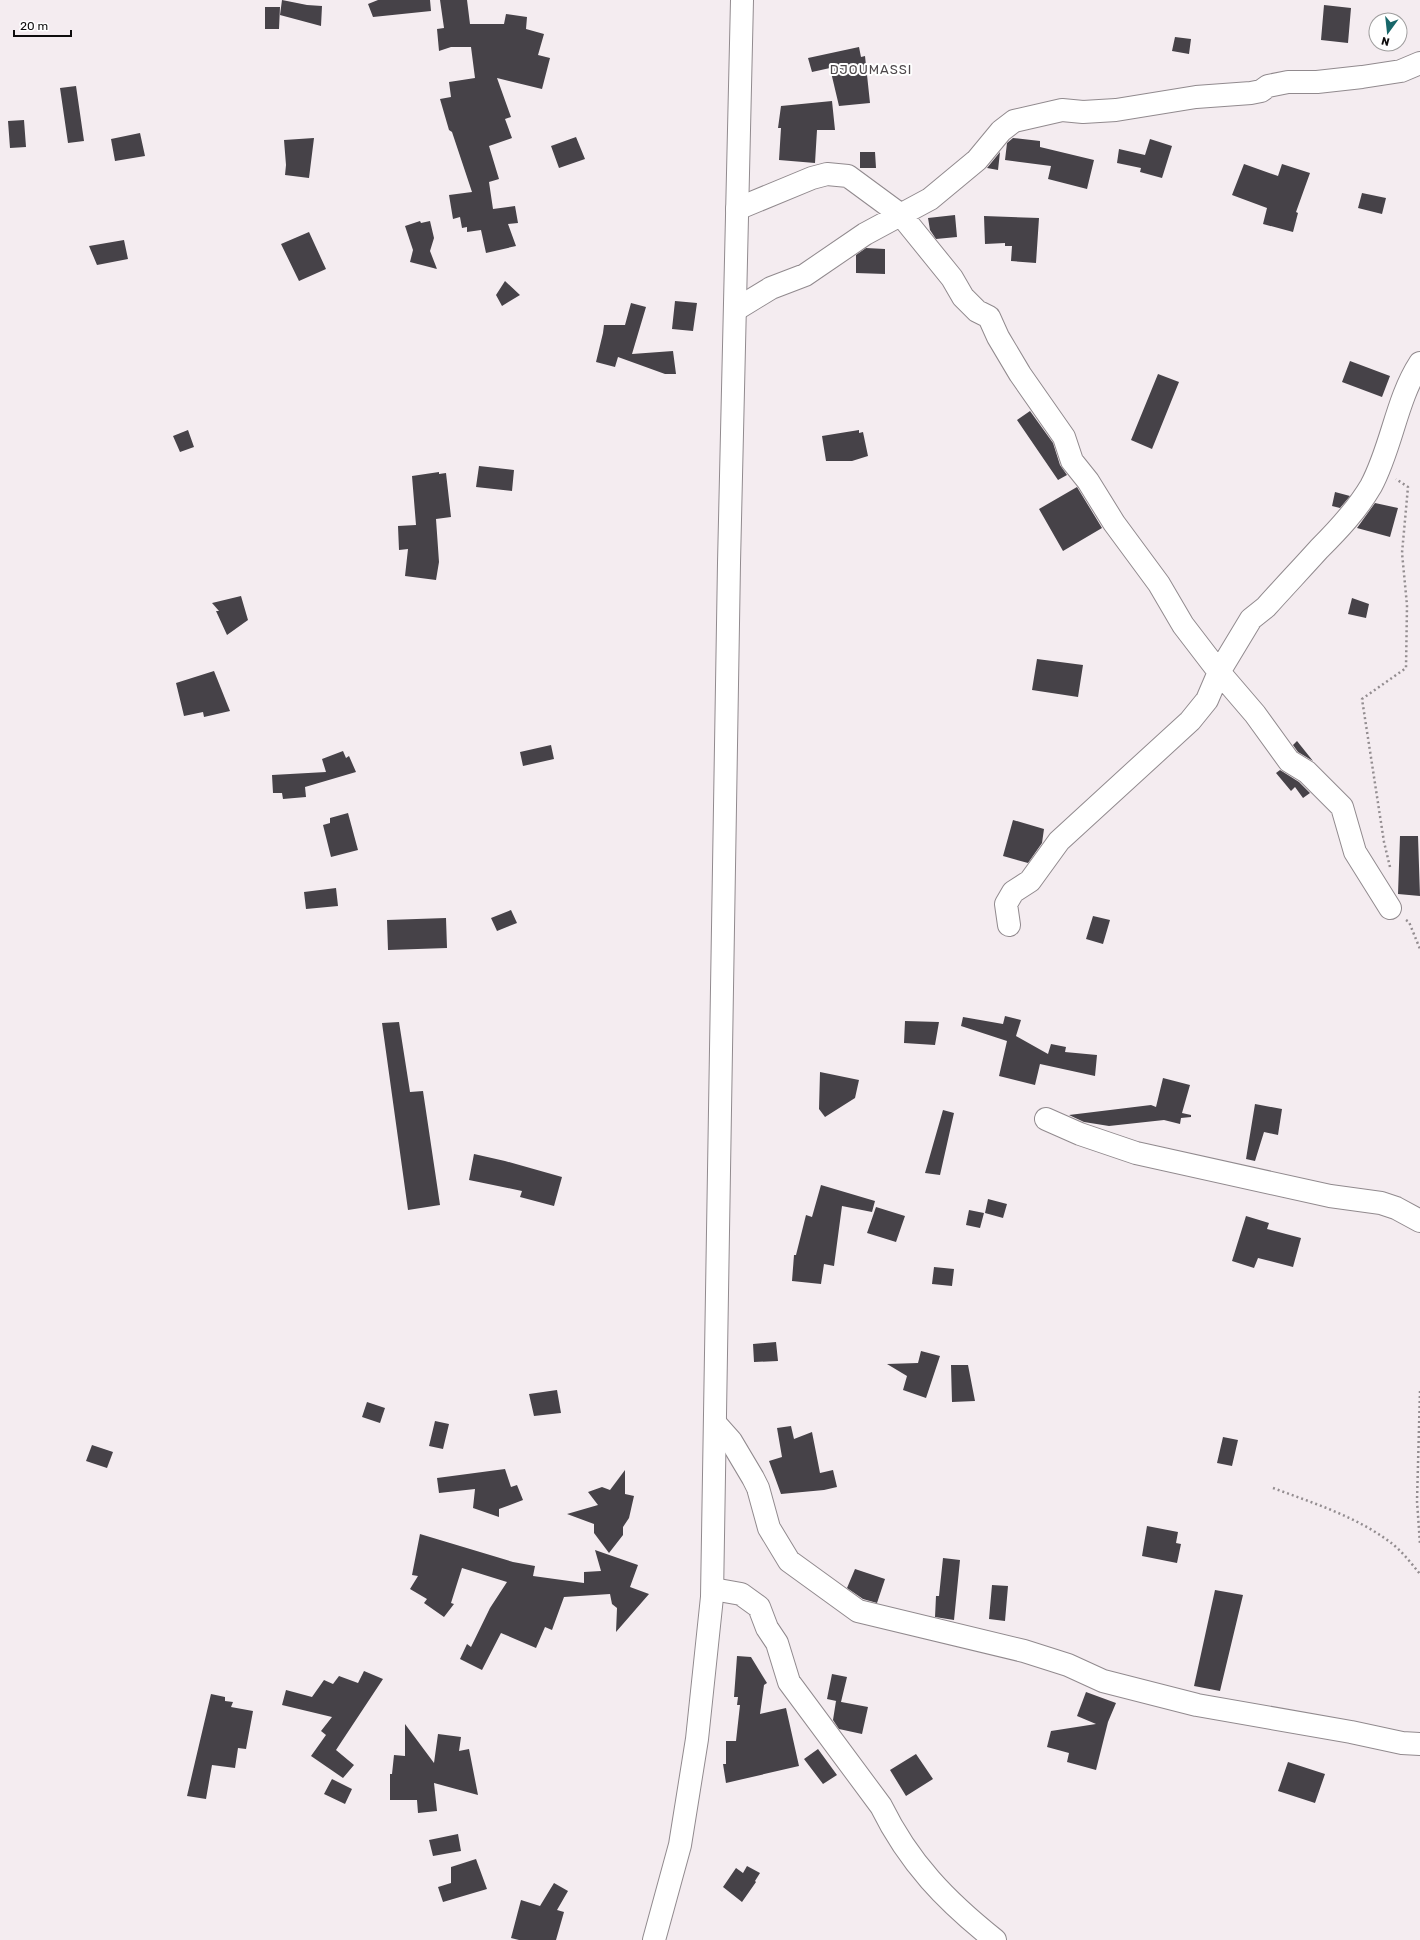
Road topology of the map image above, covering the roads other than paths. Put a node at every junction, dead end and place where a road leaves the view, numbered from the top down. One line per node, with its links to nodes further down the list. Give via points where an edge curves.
1 (742, 0): 3 (street)
2 (1420, 63): 4 (street, via 1401,71 1317,82 1288,82 1268,86 1252,93 1196,97 1116,110 1062,110 1014,121 977,160 930,200)
3 (737, 209): 4 (street, via 827,174 848,176); 5 (street)
4 (901, 215): 5 (street, via 865,234 805,275 771,288); 7 (street, via 952,278 963,297 977,311 989,317 1020,374 1064,437 1072,461 1155,579 1183,625)
5 (735, 310): 12 (street)
6 (1420, 362): 7 (street, via 1397,414 1380,467 1370,487 1348,519 1266,607 1251,619)
7 (1219, 672): 8 (street, via 1255,714 1289,761 1308,772 1342,806 1355,852); 9 (street, via 1207,700 1190,721 1059,841 1030,881 1013,892 1006,904)
8 (1390, 908)
9 (1009, 925)
10 (1046, 1119): 11 (street, via 1080,1134 1136,1153 1330,1196 1381,1203)
11 (1420, 1221)
12 (715, 1423): 13 (street); 14 (street, via 731,1441 753,1478 769,1528 789,1561 858,1611 1024,1651 1068,1665 1102,1681 1197,1705 1402,1743)
13 (713, 1589): 15 (street, via 697,1739 680,1845); 16 (street, via 742,1594 759,1607 767,1628 777,1643 789,1682 881,1806 911,1857 935,1886)
14 (1420, 1744)
15 (654, 1940)
16 (995, 1940)

